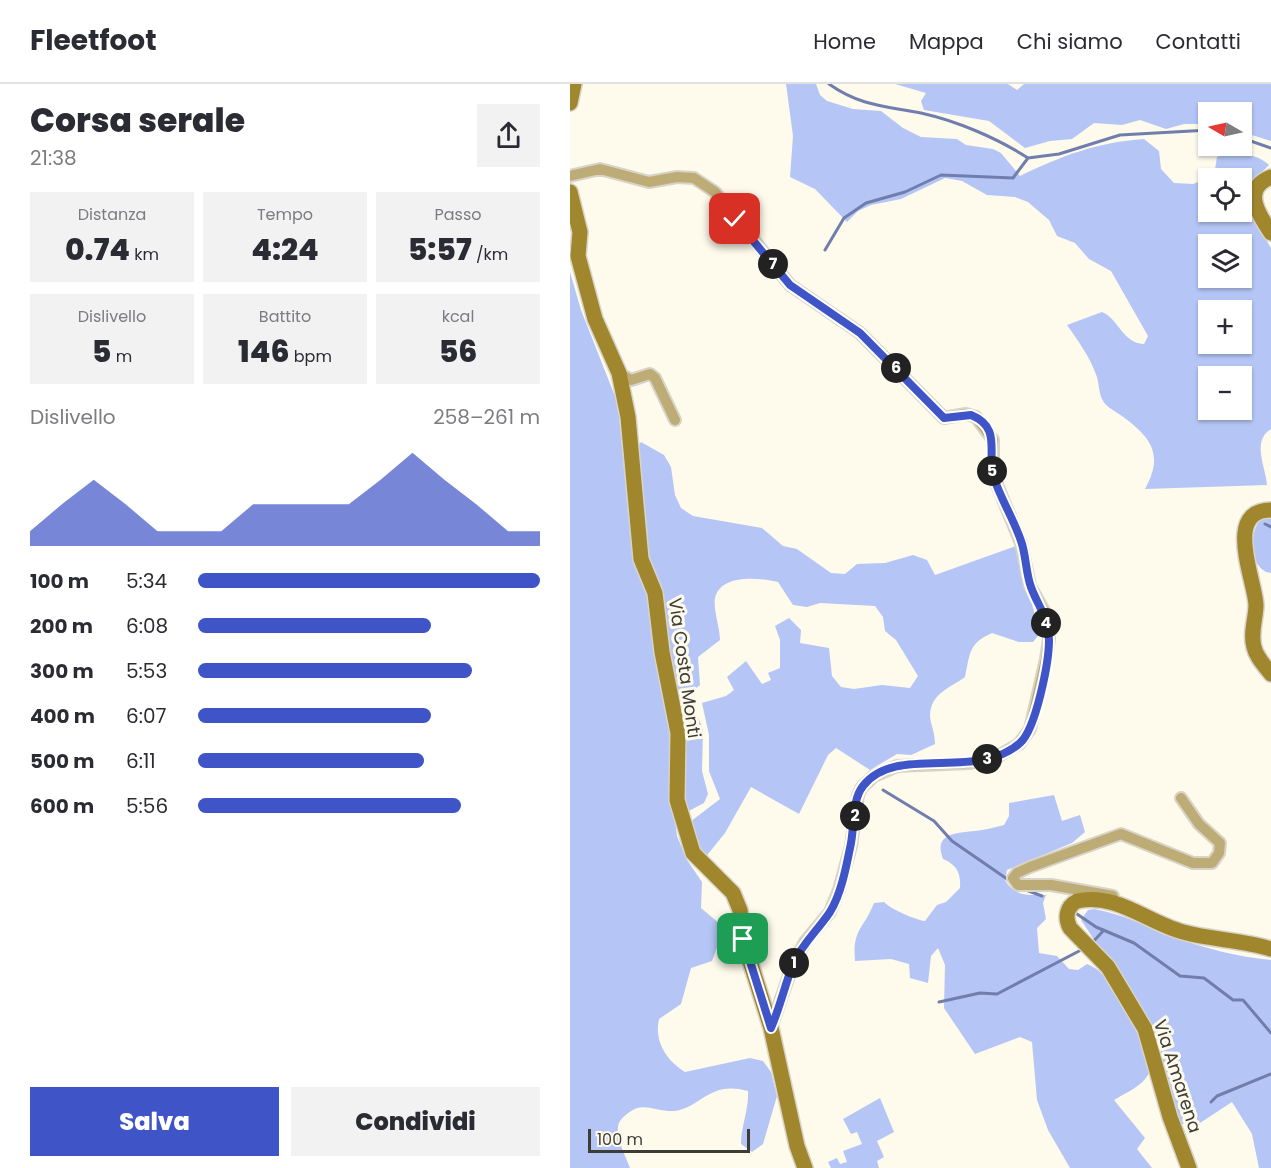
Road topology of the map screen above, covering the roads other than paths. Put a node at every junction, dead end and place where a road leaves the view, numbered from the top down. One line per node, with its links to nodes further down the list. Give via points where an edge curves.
1 (574, 84): 2 (street)
2 (570, 103)
3 (570, 176): 14 (street, via 600,169 649,182 694,178 715,192 790,285 860,333 944,418 971,415 981,420 993,440 993,475 1022,543 1030,586 1045,613 1049,639 1027,735 1011,750 970,763 897,766 874,776 862,787 839,890 830,912 793,964)
4 (1271, 177): 6 (street, via 1257,189 1254,199 1257,212)
5 (570, 192): 7 (street, Via Costa Monti, via 580,232 578,256 596,319)
6 (1271, 233)
7 (619, 373): 8 (street, via 631,380 650,374 655,378); 14 (street, Via Costa Monti, via 628,417 641,559 655,593 678,733 677,800 693,853 733,893 740,909 747,955)
8 (675, 420)
9 (1271, 510): 10 (street, via 1251,518 1245,536 1256,604 1254,648)
10 (1271, 674)
11 (1181, 798): 12 (street, via 1199,824 1220,843 1212,863 1193,863 1121,834 1030,867 1013,878 1018,885 1068,887 1115,897 1144,910)
12 (1144, 915): 13 (street, Via Amarena, via 1181,932); 16 (street, Via Amarena, via 1124,906 1085,899 1073,902 1066,914 1070,928 1108,967 1145,1029)
13 (1271, 949)
14 (771, 1028): 15 (street, Via Costa Monti)
15 (805, 1168)
16 (1189, 1168)

